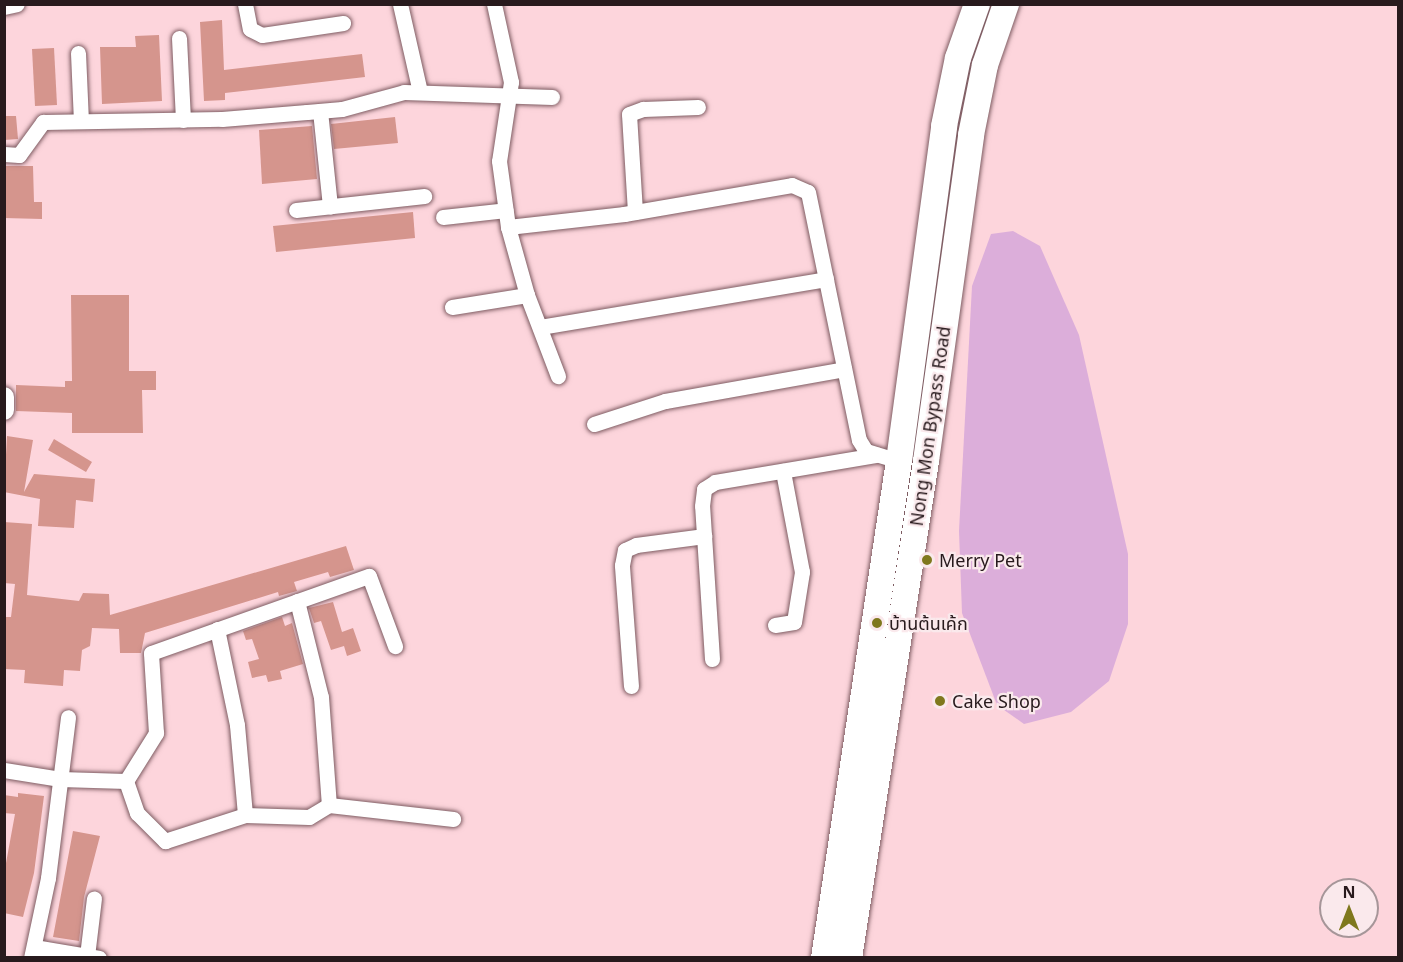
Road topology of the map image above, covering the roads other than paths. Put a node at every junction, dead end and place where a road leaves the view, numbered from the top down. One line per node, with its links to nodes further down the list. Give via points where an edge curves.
1 (17, 4): 7 (street)
2 (245, 4): 8 (street, via 250,29 262,35)
3 (400, 4): 11 (street)
4 (494, 4): 12 (street)
5 (977, 4): 35 (highway, Nong Mon Bypass Road, via 958,58 944,126)
6 (1006, 4): 55 (highway, Nong Mon Bypass Road, via 985,65 971,135 926,461)
7 (4, 7)
8 (343, 22)
9 (179, 38): 16 (street)
10 (78, 53): 17 (street)
11 (420, 92): 12 (street); 15 (street)
12 (512, 96): 13 (street); 22 (street, via 499,161)
13 (552, 96)
14 (698, 107): 23 (street, via 643,109 629,114)
15 (320, 111): 16 (street); 20 (street)
16 (183, 120): 17 (street)
17 (81, 122): 18 (street, via 43,122 19,155)
18 (4, 154)
19 (424, 196): 20 (street)
20 (330, 206): 21 (street)
21 (296, 210)
22 (506, 210): 24 (street); 25 (street)
23 (635, 212): 25 (street); 26 (street, via 792,185 808,192)
24 (443, 217)
25 (508, 227): 27 (street)
26 (826, 279): 29 (street); 30 (street)
27 (527, 295): 28 (street); 29 (street)
28 (452, 307)
29 (540, 327): 31 (street)
30 (844, 369): 34 (street, via 665,401); 35 (street, via 859,440 866,451)
31 (558, 376)
32 (4, 397): 33 (street)
33 (4, 410)
34 (594, 424)
35 (889, 458): 36 (street); 54 (highway, Nong Mon Bypass Road)
36 (783, 471): 37 (street, via 708,485 702,496); 39 (street, via 802,572 794,622)
37 (704, 536): 42 (street); 43 (street, via 636,545 625,550 622,565)
38 (297, 601): 40 (street); 41 (street, via 369,576); 48 (street, via 321,697)
39 (775, 625)
40 (217, 630): 47 (street, via 151,653 156,733); 49 (street, via 237,725)
41 (395, 646)
42 (712, 659)
43 (631, 686)
44 (68, 717): 46 (street)
45 (4, 770): 46 (street)
46 (60, 779): 47 (street); 52 (street, via 48,878)
47 (126, 781): 49 (street, via 137,813 165,841)
48 (329, 805): 49 (street, via 309,818); 50 (street)
49 (245, 815)
50 (453, 819)
51 (94, 898): 53 (street)
52 (32, 952): 53 (street)
53 (93, 957)
54 (824, 957)
55 (849, 957)

